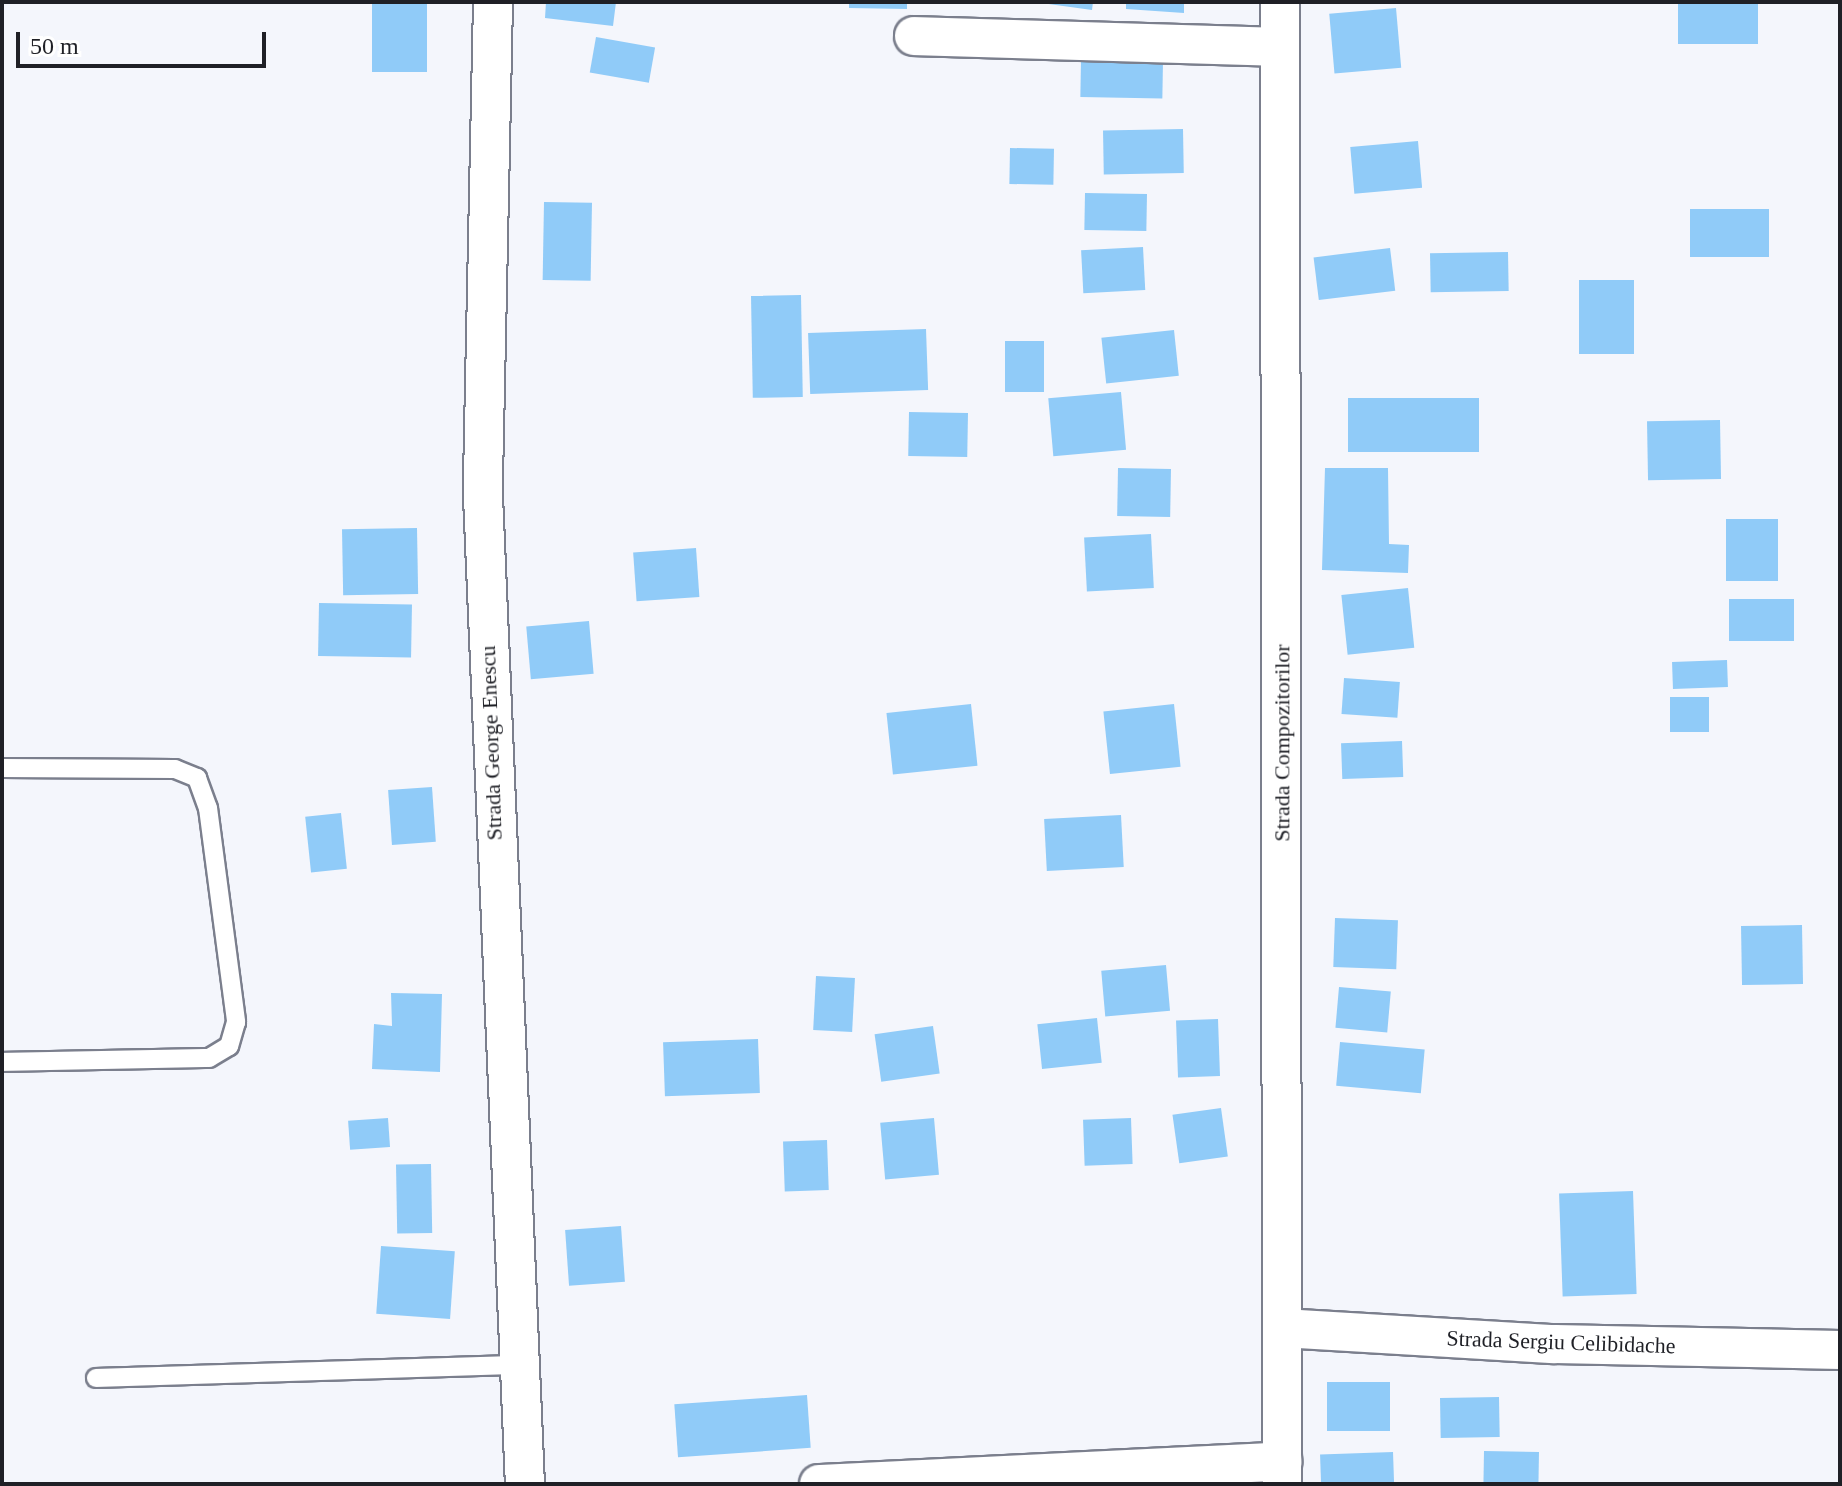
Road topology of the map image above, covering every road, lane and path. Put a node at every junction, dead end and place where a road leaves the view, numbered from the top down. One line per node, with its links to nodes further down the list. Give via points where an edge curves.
1 (493, 2): 9 (street, Strada George Enescu, via 483,496)
2 (1280, 2): 4 (street, Strada Compozitorilor)
3 (914, 36): 4 (street)
4 (1280, 47): 7 (street, Strada Compozitorilor)
5 (2, 768): 6 (lane, via 175,769 197,778 208,808 236,1022 229,1046 209,1058)
6 (2, 1062)
7 (1282, 1328): 8 (street, Strada Sergiu Celibidache, via 1555,1344); 11 (street, Strada Compozitorilor)
8 (1840, 1350)
9 (520, 1365): 10 (lane); 12 (street, Strada George Enescu)
10 (96, 1378)
11 (1282, 1472): 13 (street)
12 (525, 1484)
13 (819, 1484)

